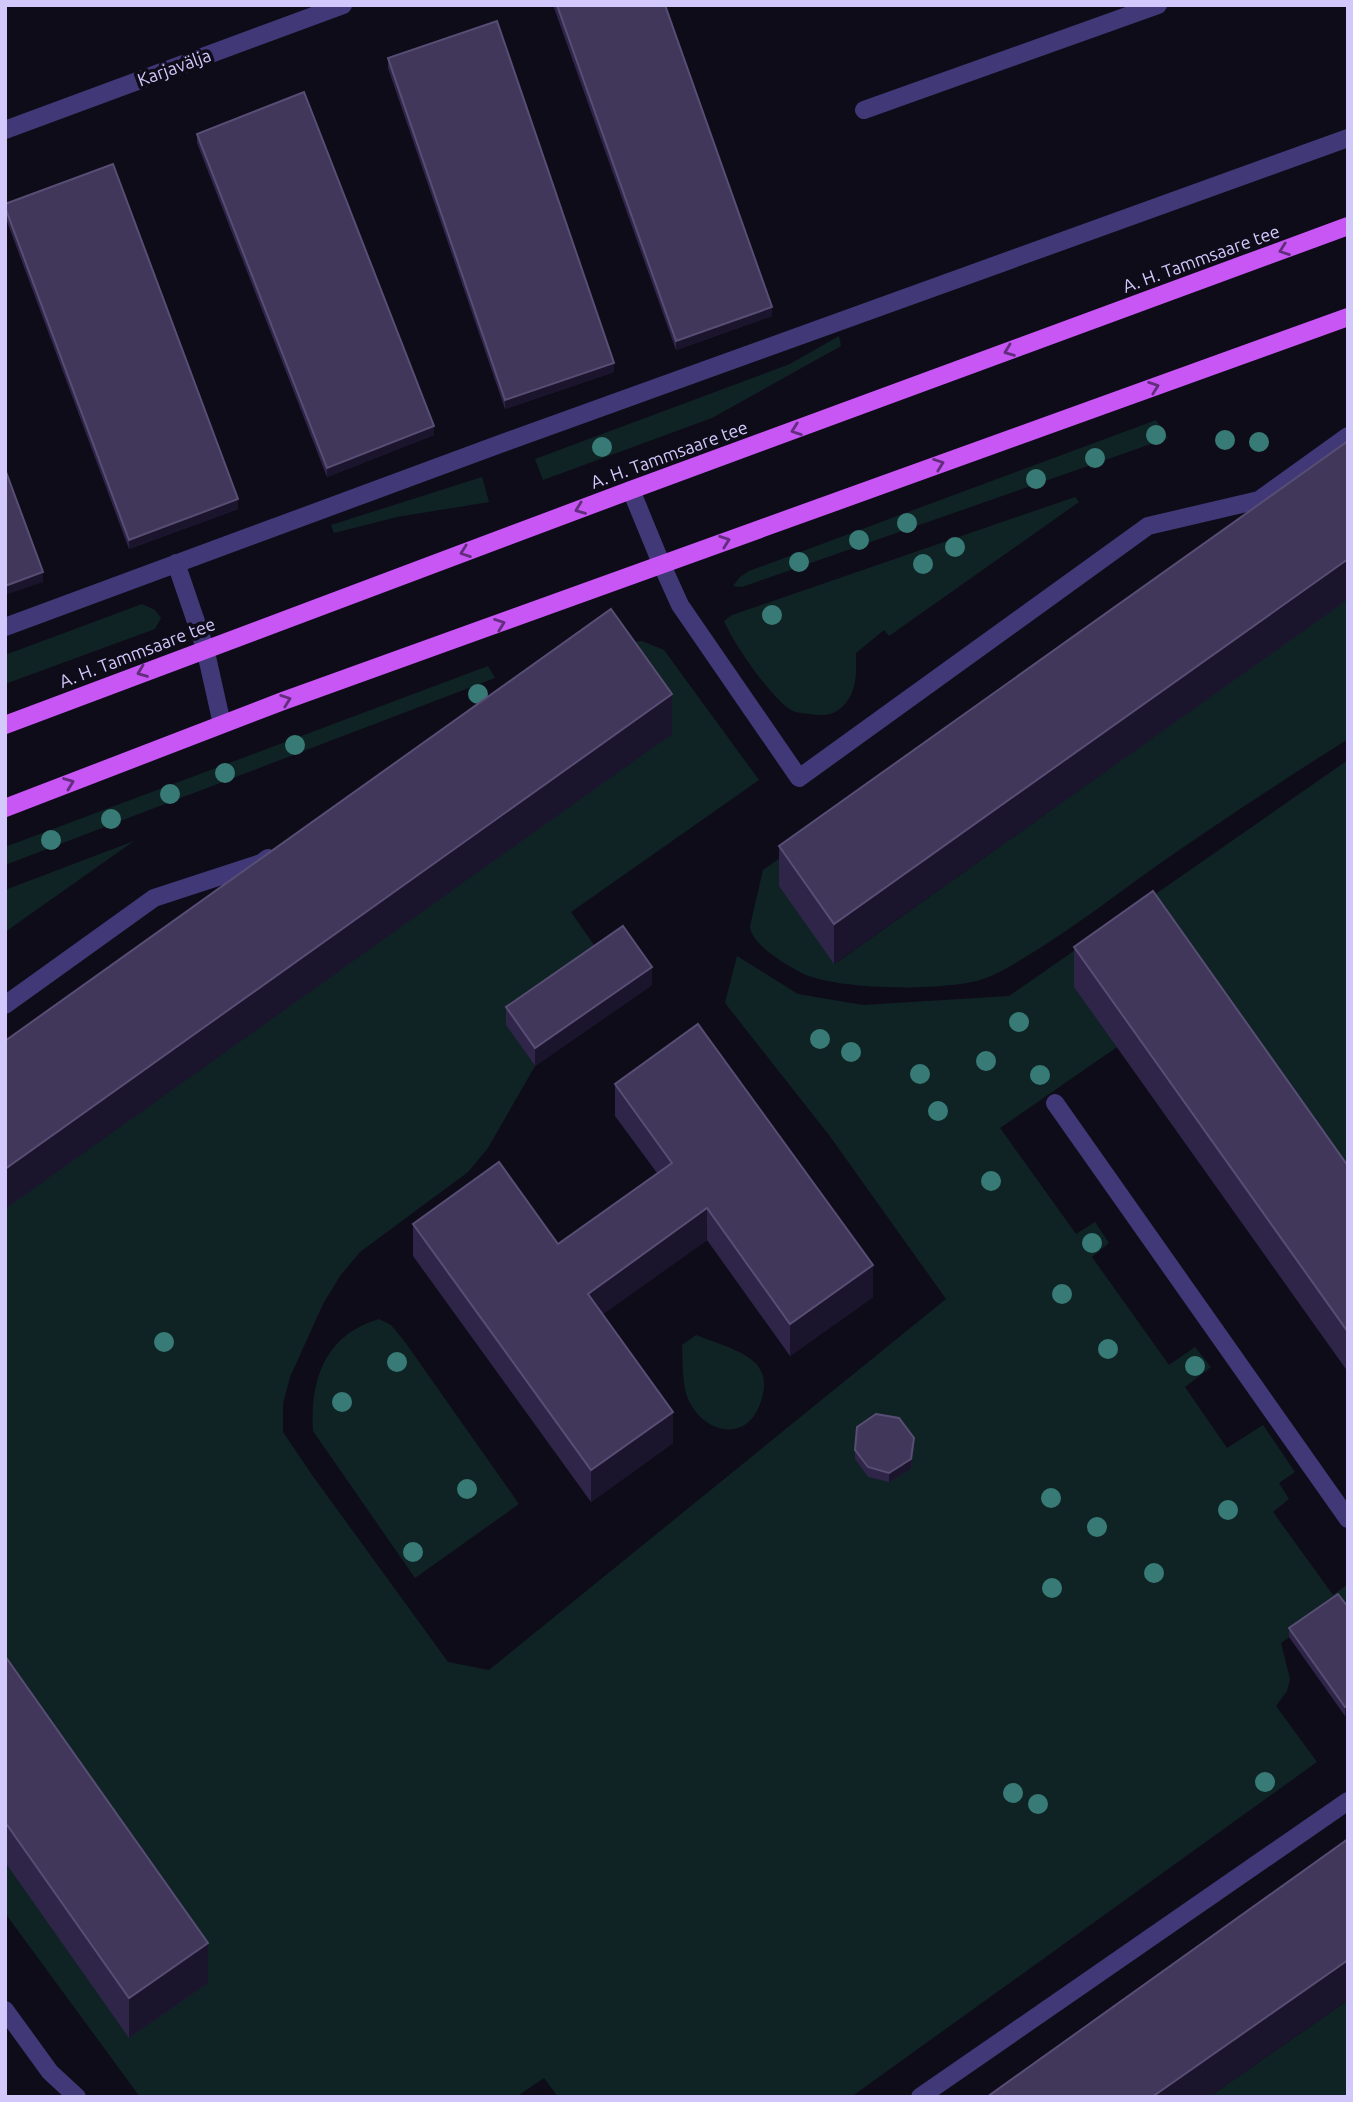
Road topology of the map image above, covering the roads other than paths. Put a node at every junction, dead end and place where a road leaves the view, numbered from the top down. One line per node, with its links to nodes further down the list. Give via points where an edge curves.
1 (343, 5): 4 (street, Karjavälja)
2 (1158, 5): 3 (street)
3 (864, 110)
4 (5, 130)
5 (1348, 138): 10 (street)
6 (1348, 226): 9 (main road, A. H. Tammsaare tee, one-way to 9)
7 (1348, 317): 11 (main road, one-way to 7)
8 (1348, 436): 11 (street, via 1259,500 1148,526 799,778 680,606)
9 (631, 490): 11 (street); 13 (main road, A. H. Tammsaare tee, one-way to 13)
10 (176, 563): 12 (street); 13 (street)
11 (661, 564): 15 (main road, one-way to 11)
12 (5, 627)
13 (205, 648): 14 (main road, A. H. Tammsaare tee, one-way to 14); 15 (street)
14 (5, 724)
15 (222, 724): 16 (main road, one-way to 15)
16 (5, 808)
17 (284, 848): 18 (street, via 261,863 154,898)
18 (5, 1005)
19 (1055, 1103): 20 (street)
20 (1348, 1519)
21 (1348, 1801): 24 (street)
22 (5, 2010): 23 (street, via 50,2072)
23 (77, 2097)
24 (920, 2097)

